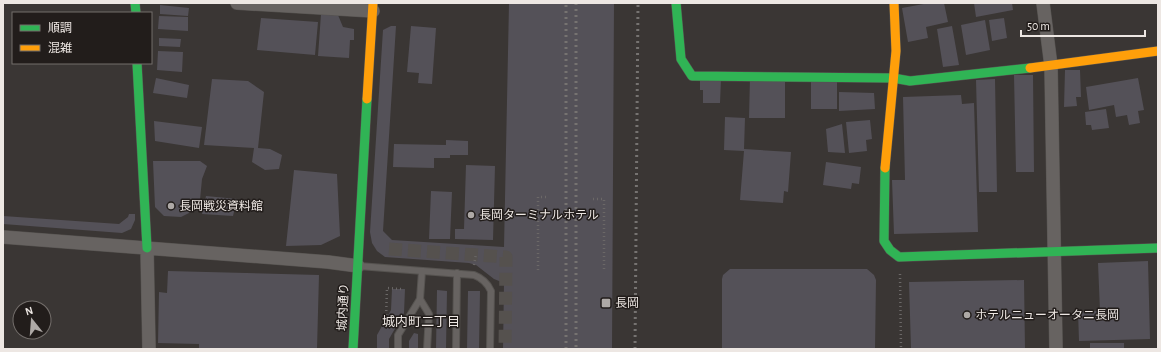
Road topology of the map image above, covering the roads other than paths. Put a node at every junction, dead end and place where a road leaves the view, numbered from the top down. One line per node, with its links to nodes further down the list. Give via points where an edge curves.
1 (237, 3): 5 (street)
2 (676, 3): 9 (street, via 681,59 692,76)
3 (894, 3): 9 (street, via 896,50)
4 (1042, 3): 8 (street)
5 (373, 7): 14 (street, 城内通り)
6 (1158, 51): 8 (street)
7 (137, 64): 11 (street)
8 (1051, 66): 9 (street, via 910,81); 13 (street)
9 (893, 78): 13 (street, via 884,176 884,241 890,250 899,257)
10 (3, 237): 11 (street)
11 (147, 248): 14 (street); 18 (street)
12 (1158, 248): 13 (street)
13 (1054, 253): 24 (street)
14 (358, 266): 15 (lane); 19 (street, 城内通り)
15 (422, 271): 16 (lane); 17 (lane)
16 (457, 273): 22 (lane); 23 (lane, via 481,278 488,284 491,291)
17 (420, 299): 20 (lane, via 398,335); 21 (lane, via 429,314)
18 (149, 349)
19 (353, 349)
20 (398, 349)
21 (428, 349)
22 (456, 349)
23 (490, 349)
24 (1056, 349)

